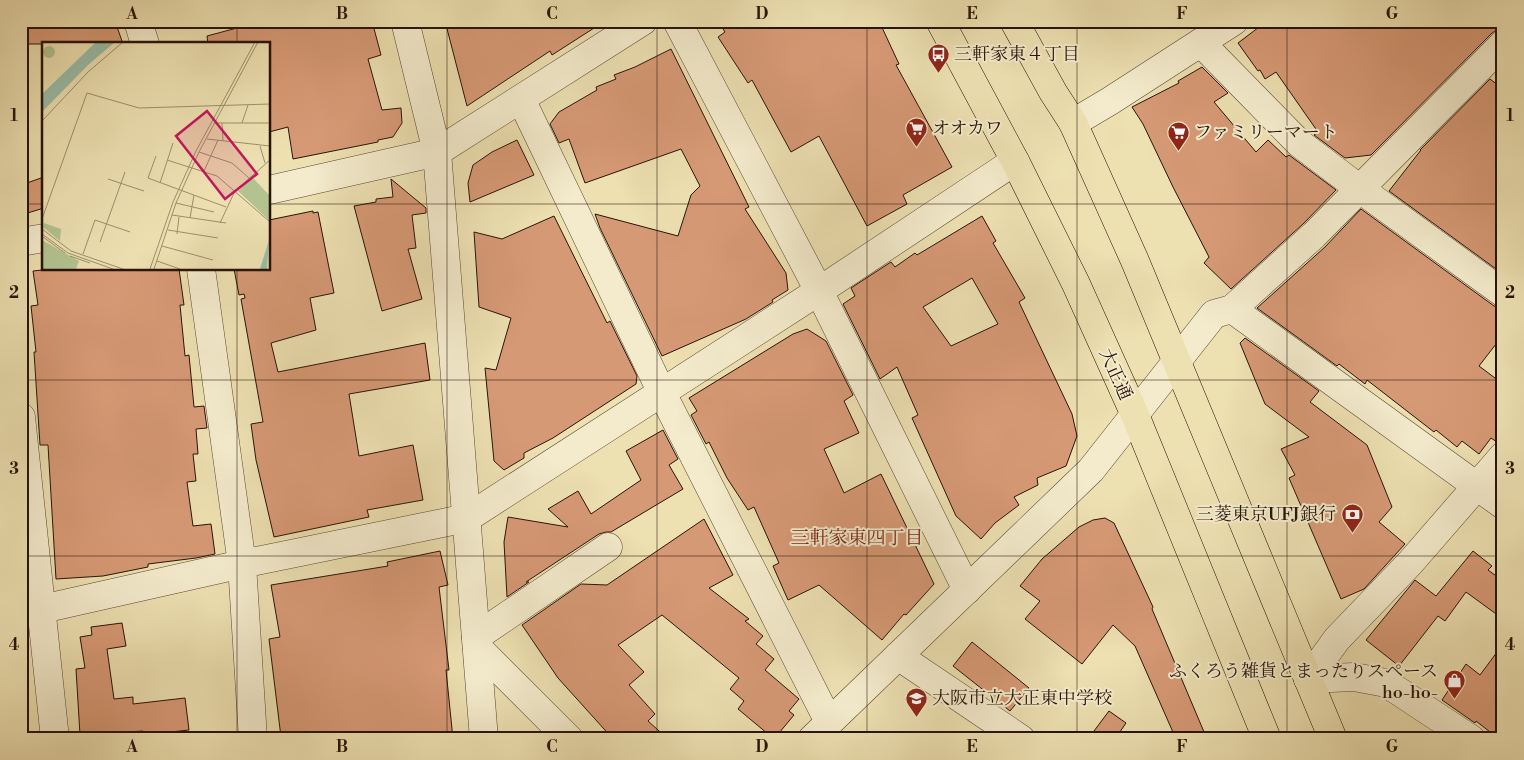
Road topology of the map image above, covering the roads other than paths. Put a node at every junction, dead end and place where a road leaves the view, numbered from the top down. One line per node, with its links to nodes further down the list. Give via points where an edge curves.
1 (138, 21): 8 (street)
2 (405, 21): 13 (street)
3 (642, 21): 11 (street)
4 (677, 21): 20 (street)
5 (940, 21): 14 (main road, 大正通)
6 (1014, 21): 12 (main road)
7 (1234, 21): 9 (street)
8 (144, 42)
9 (1201, 43): 12 (street); 15 (street, via 1299,143)
10 (1503, 44): 15 (street)
11 (521, 100): 13 (street); 24 (street)
12 (1073, 122): 23 (main road)
13 (437, 152): 16 (street); 30 (street)
14 (1015, 161): 20 (street); 25 (main road, 大正通, via 1076,284)
15 (1360, 189): 21 (street); 22 (street)
16 (270, 190)
17 (42, 238): 18 (street)
18 (21, 242)
19 (201, 270): 32 (street)
20 (818, 291): 24 (street); 33 (street)
21 (1503, 293)
22 (1232, 309): 23 (street, via 1214,314); 28 (street)
23 (1176, 362): 25 (street); 37 (main road)
24 (661, 391): 30 (street); 38 (street)
25 (1135, 415): 33 (street, via 1091,470); 39 (main road, 大正通)
26 (21, 417): 34 (street)
27 (1503, 456): 28 (street)
28 (1476, 486): 29 (street); 37 (street, via 1410,563 1337,639)
29 (1503, 505)
30 (467, 518): 32 (street); 35 (street)
31 (608, 547): 35 (street)
32 (242, 564): 34 (street); 41 (street)
33 (967, 590): 36 (street)
34 (42, 609): 40 (street)
35 (477, 642): 42 (street); 43 (street)
36 (898, 656): 38 (street); 44 (street)
37 (1308, 679): 45 (main road); 46 (street, via 1354,677 1386,683)
38 (821, 731)
39 (1261, 735)
40 (55, 739)
41 (253, 739)
42 (484, 739)
43 (568, 739)
44 (1021, 739)
45 (1333, 739)
46 (1471, 739)

